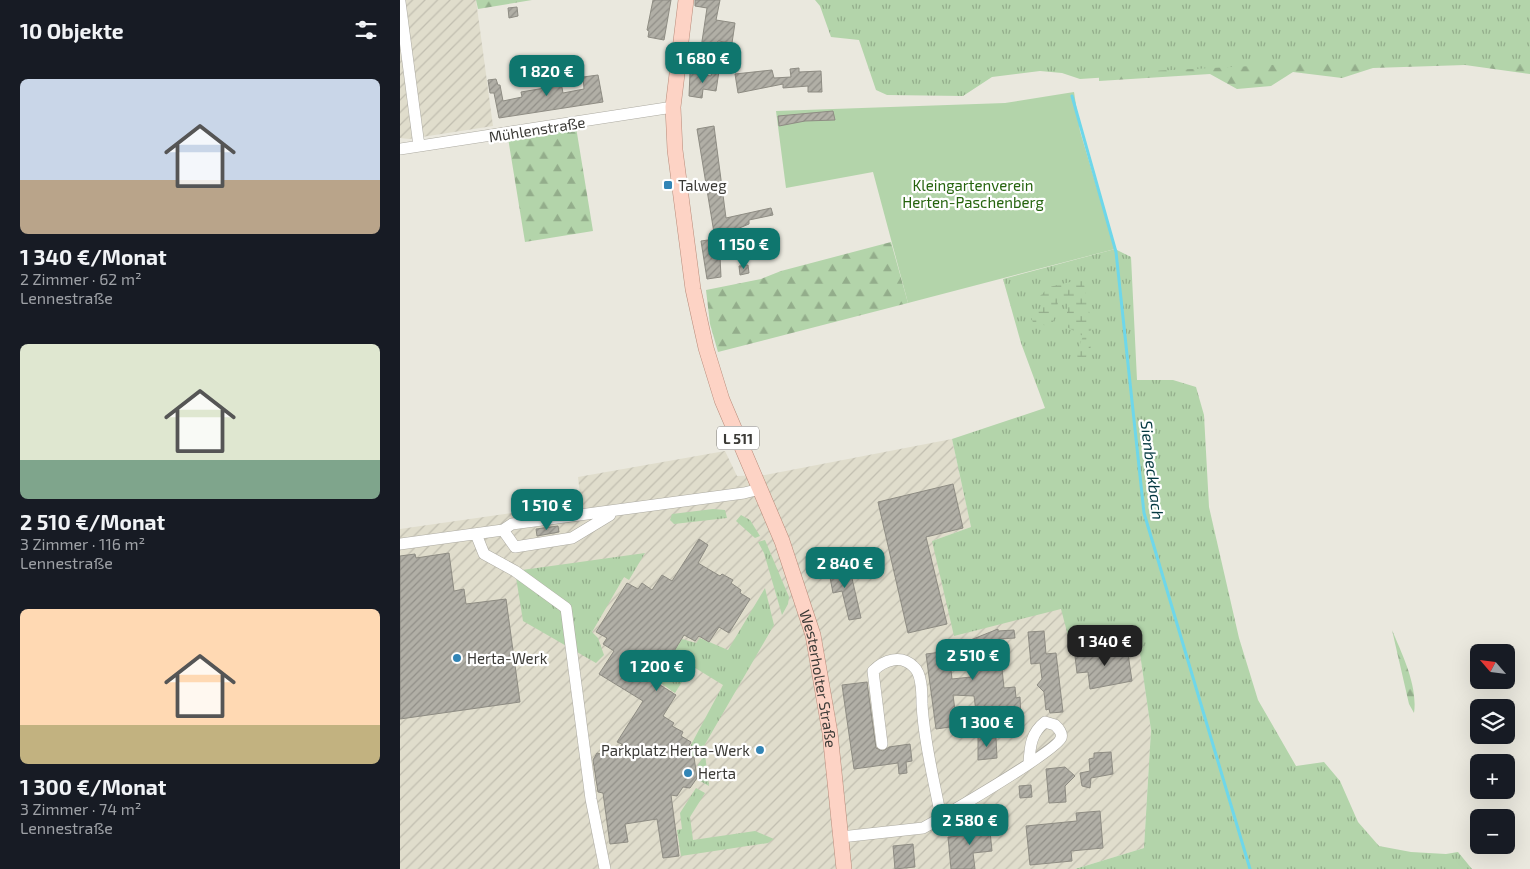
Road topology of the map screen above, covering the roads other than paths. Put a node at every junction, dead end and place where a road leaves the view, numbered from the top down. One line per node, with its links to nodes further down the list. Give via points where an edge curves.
1 (686, 0): 3 (main road, Westerholter Straße / L 511)
2 (400, 2): 4 (street)
3 (673, 107): 4 (street, Mühlenstraße); 6 (main road, Westerholter Straße / L 511, via 684,226 706,348 722,400)
4 (419, 146): 5 (street, Mühlenstraße)
5 (400, 149)
6 (760, 489): 7 (street); 14 (main road, Westerholter Straße / L 511, via 794,573 813,635 830,733)
7 (618, 511): 8 (street, via 512,524); 8 (street, via 572,538 552,542 515,547)
8 (504, 530): 9 (street)
9 (476, 534): 10 (street); 15 (street, via 484,554 515,571 566,608 591,798)
10 (400, 544)
11 (882, 744): 13 (street, via 873,671 887,661 902,660 915,667 919,677 924,731)
12 (1029, 763): 13 (street)
13 (941, 818): 14 (street, via 923,828)
14 (841, 837): 16 (main road, Westerholter Straße / L 511)
15 (605, 869)
16 (844, 869)

